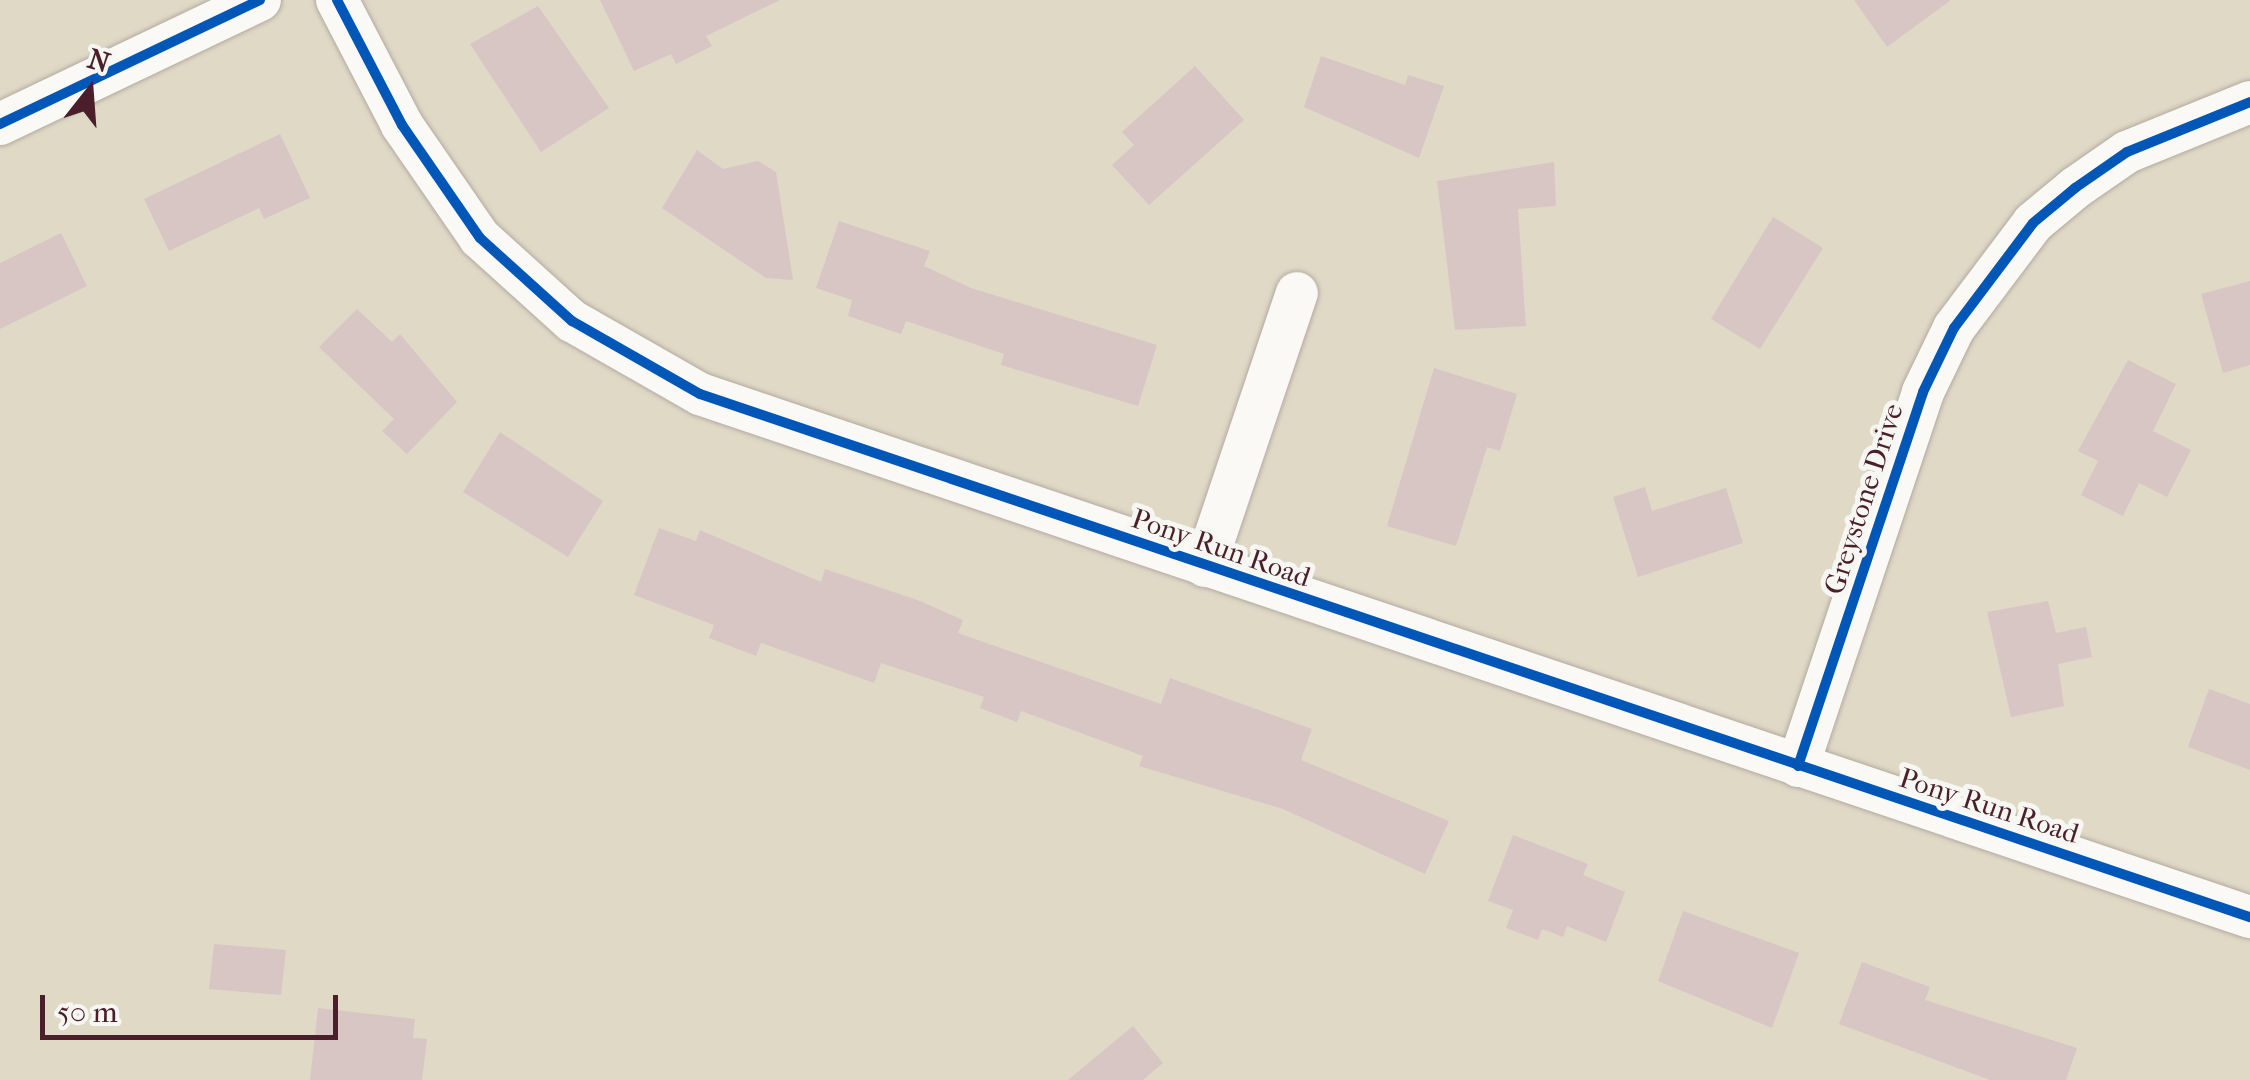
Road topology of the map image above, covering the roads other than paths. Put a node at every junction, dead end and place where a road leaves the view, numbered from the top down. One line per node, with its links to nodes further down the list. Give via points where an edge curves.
1 (260, 0): 4 (street)
2 (337, 0): 6 (street, Pony Run Road, via 447,196 572,320 700,394)
3 (2250, 102): 7 (street, Greystone Drive, via 2127,152 2075,188 2034,222 1954,328)
4 (0, 124)
5 (1297, 292): 6 (street)
6 (1205, 566): 7 (street, Pony Run Road)
7 (1798, 766): 8 (street, Pony Run Road)
8 (2250, 917)

